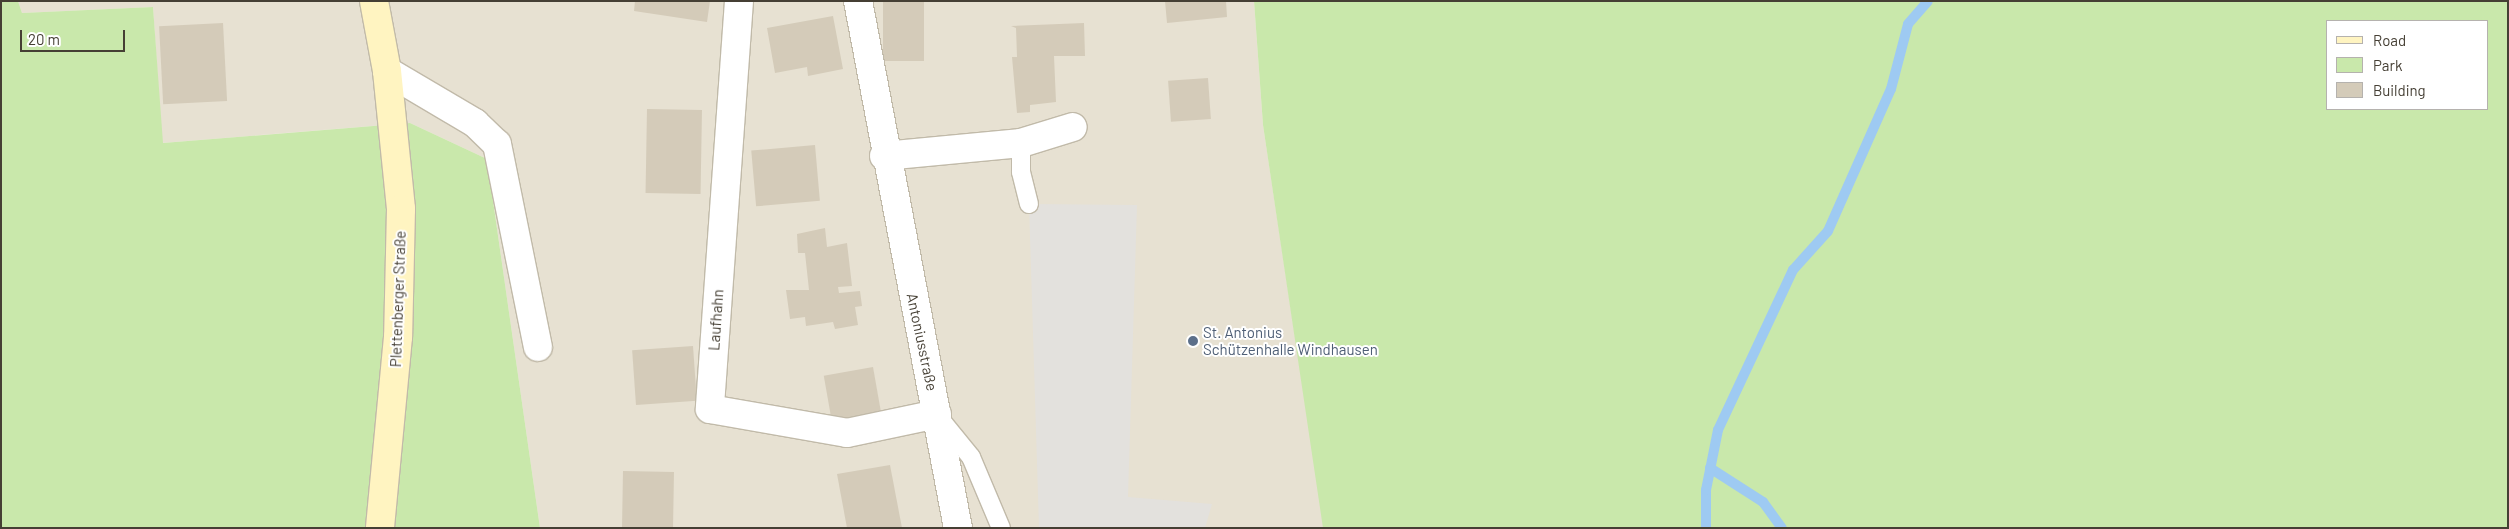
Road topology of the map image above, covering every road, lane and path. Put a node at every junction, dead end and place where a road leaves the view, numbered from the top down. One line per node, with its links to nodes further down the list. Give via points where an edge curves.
1 (374, 1): 4 (main road, Plettenberger Straße)
2 (739, 1): 10 (street, Laufhahn, via 710,410 847,434)
3 (858, 1): 7 (street, Antoniusstraße)
4 (387, 71): 9 (street, via 475,124 497,144); 11 (main road, Plettenberger Straße, via 401,218 398,337)
5 (1073, 127): 6 (street)
6 (1021, 143): 7 (street); 8 (lane, via 1020,172)
7 (884, 156): 10 (street, Antoniusstraße)
8 (1029, 204)
9 (538, 348)
10 (937, 414): 12 (street, Antoniusstraße); 13 (lane, via 971,457)
11 (380, 528)
12 (958, 528)
13 (1001, 528)

